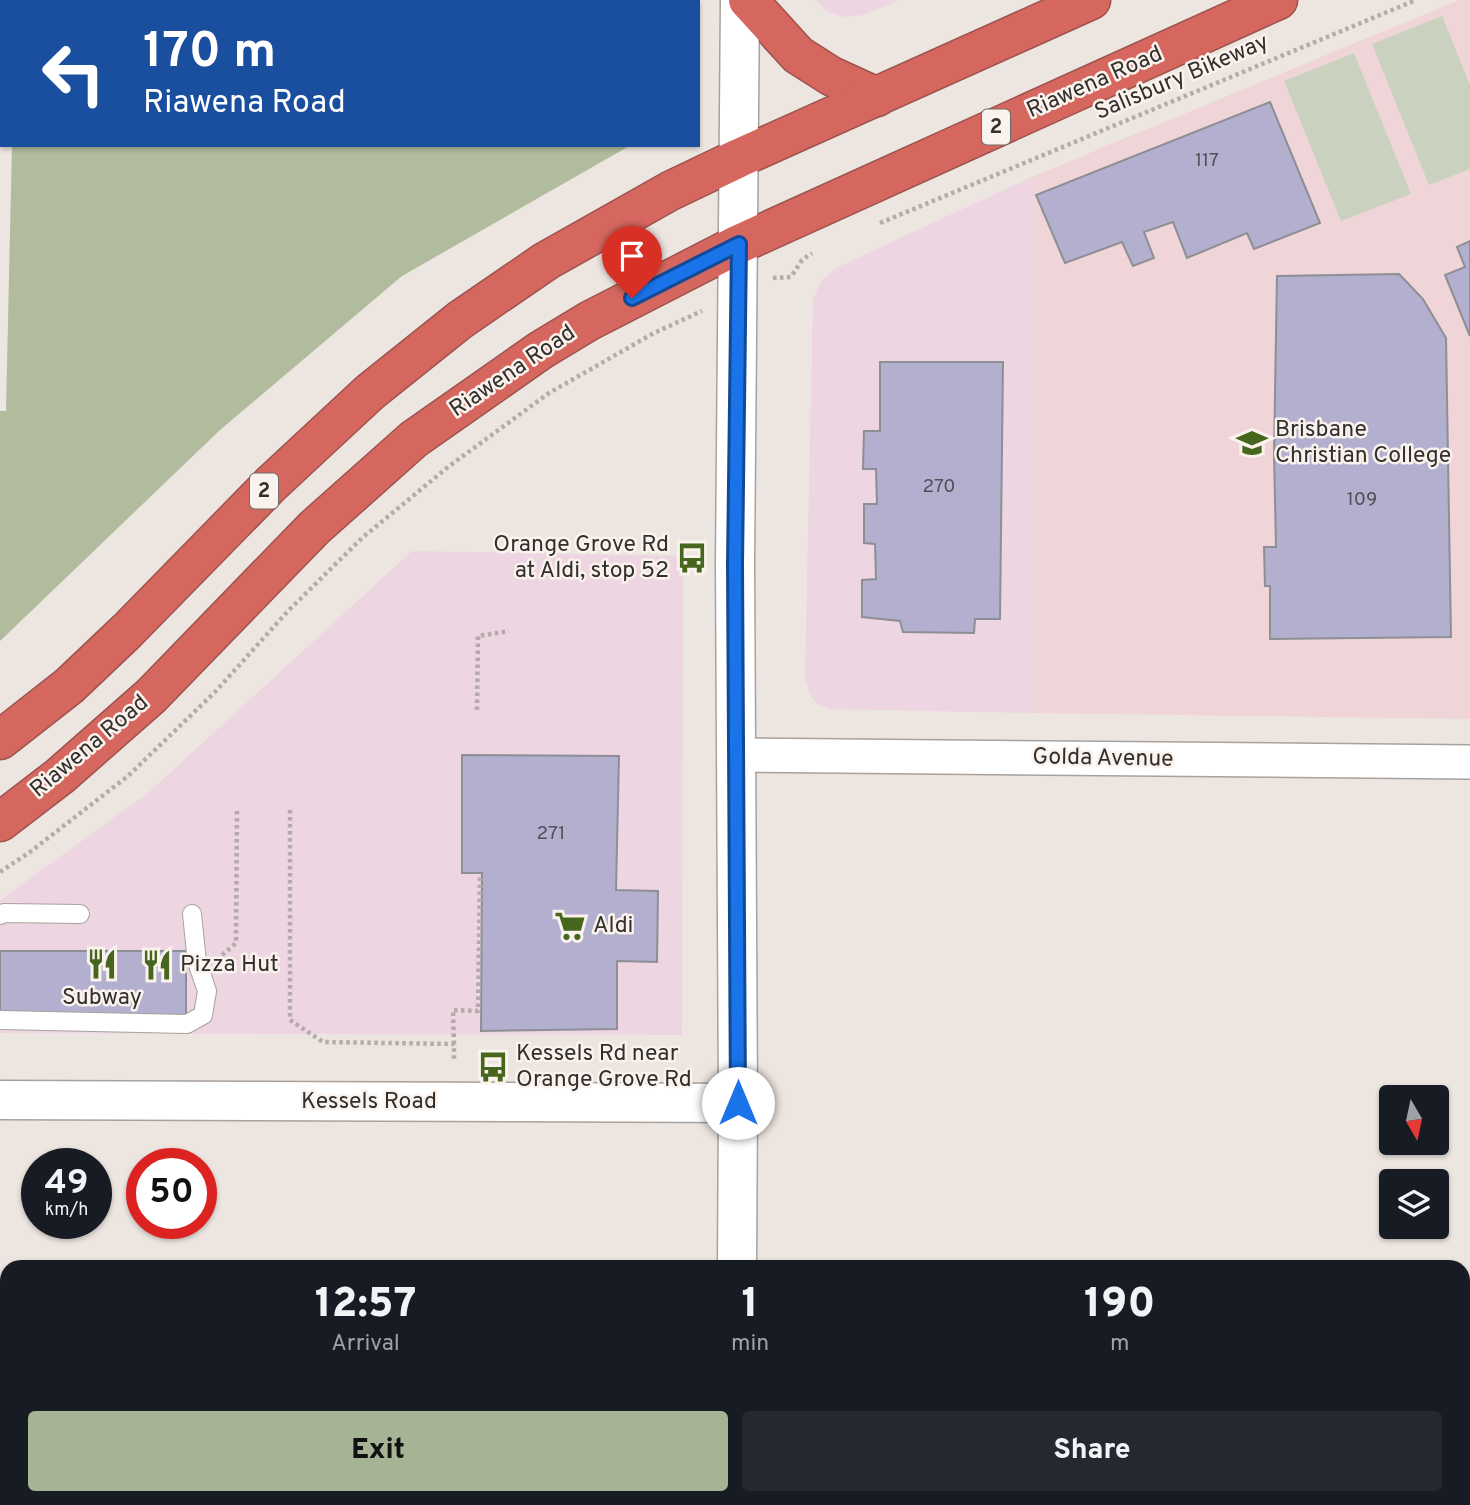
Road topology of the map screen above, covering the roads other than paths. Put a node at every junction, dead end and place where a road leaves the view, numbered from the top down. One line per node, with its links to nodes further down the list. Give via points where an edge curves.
1 (740, 0): 6 (main road)
2 (748, 0): 5 (highway, via 798,55)
3 (1091, 0): 5 (highway, 2)
4 (1278, 0): 7 (highway, Riawena Road / 2)
5 (877, 97): 6 (highway, 2)
6 (739, 158): 7 (main road); 8 (highway, 2, via 596,231 460,320 370,392 88,668)
7 (739, 244): 9 (main road); 11 (highway, Riawena Road / 2, via 589,321 414,439 314,528 151,696)
8 (0, 740)
9 (735, 755): 10 (street, Golda Avenue); 17 (main road)
10 (1470, 762)
11 (0, 822)
12 (80, 914): 14 (lane)
13 (192, 914): 15 (lane, via 196,955 207,991 202,1016 187,1024)
14 (0, 915)
15 (0, 1020)
16 (0, 1100): 17 (main road, Kessels Road)
17 (738, 1103): 18 (main road)
18 (737, 1260)

